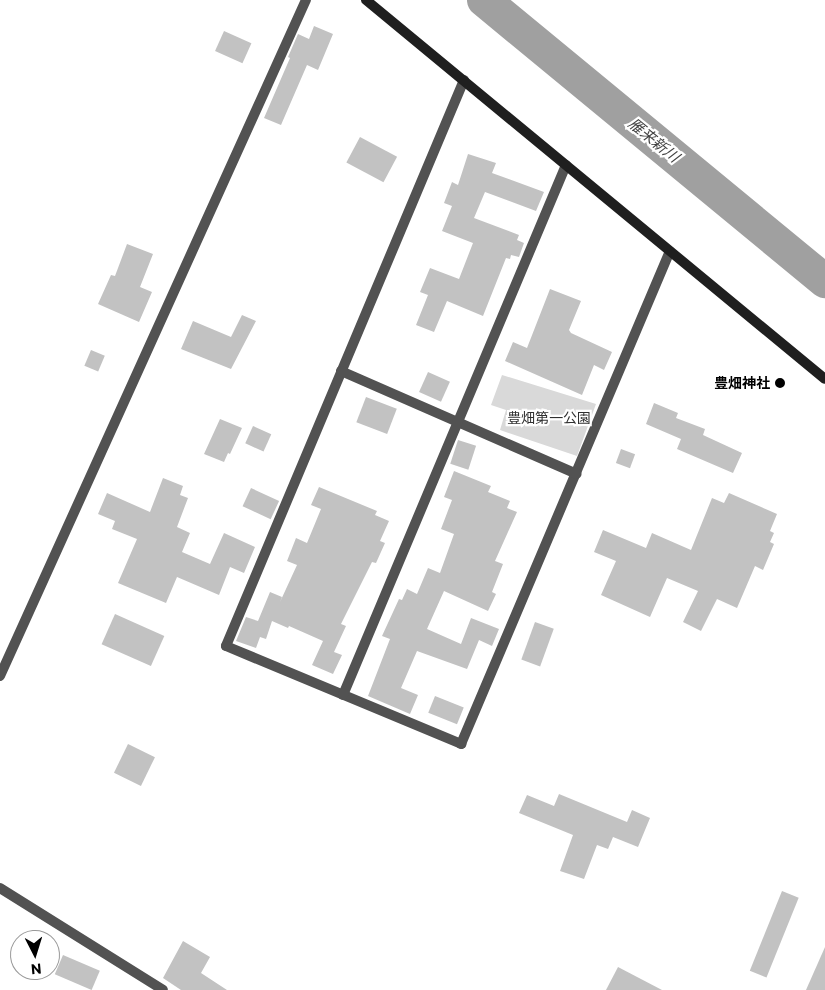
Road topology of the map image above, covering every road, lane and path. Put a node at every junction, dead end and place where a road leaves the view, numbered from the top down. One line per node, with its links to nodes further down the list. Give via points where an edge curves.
1 (306, 0): 10 (street)
2 (366, 0): 3 (street)
3 (464, 80): 4 (street); 6 (street)
4 (566, 165): 5 (street); 8 (street)
5 (670, 251): 7 (street); 9 (street)
6 (341, 372): 8 (street); 11 (street, via 226,646)
7 (825, 379)
8 (457, 422): 9 (street); 11 (street)
9 (577, 474): 11 (street, via 461,744)
10 (0, 676)
11 (343, 694)
12 (0, 888): 13 (street)
13 (163, 990)

